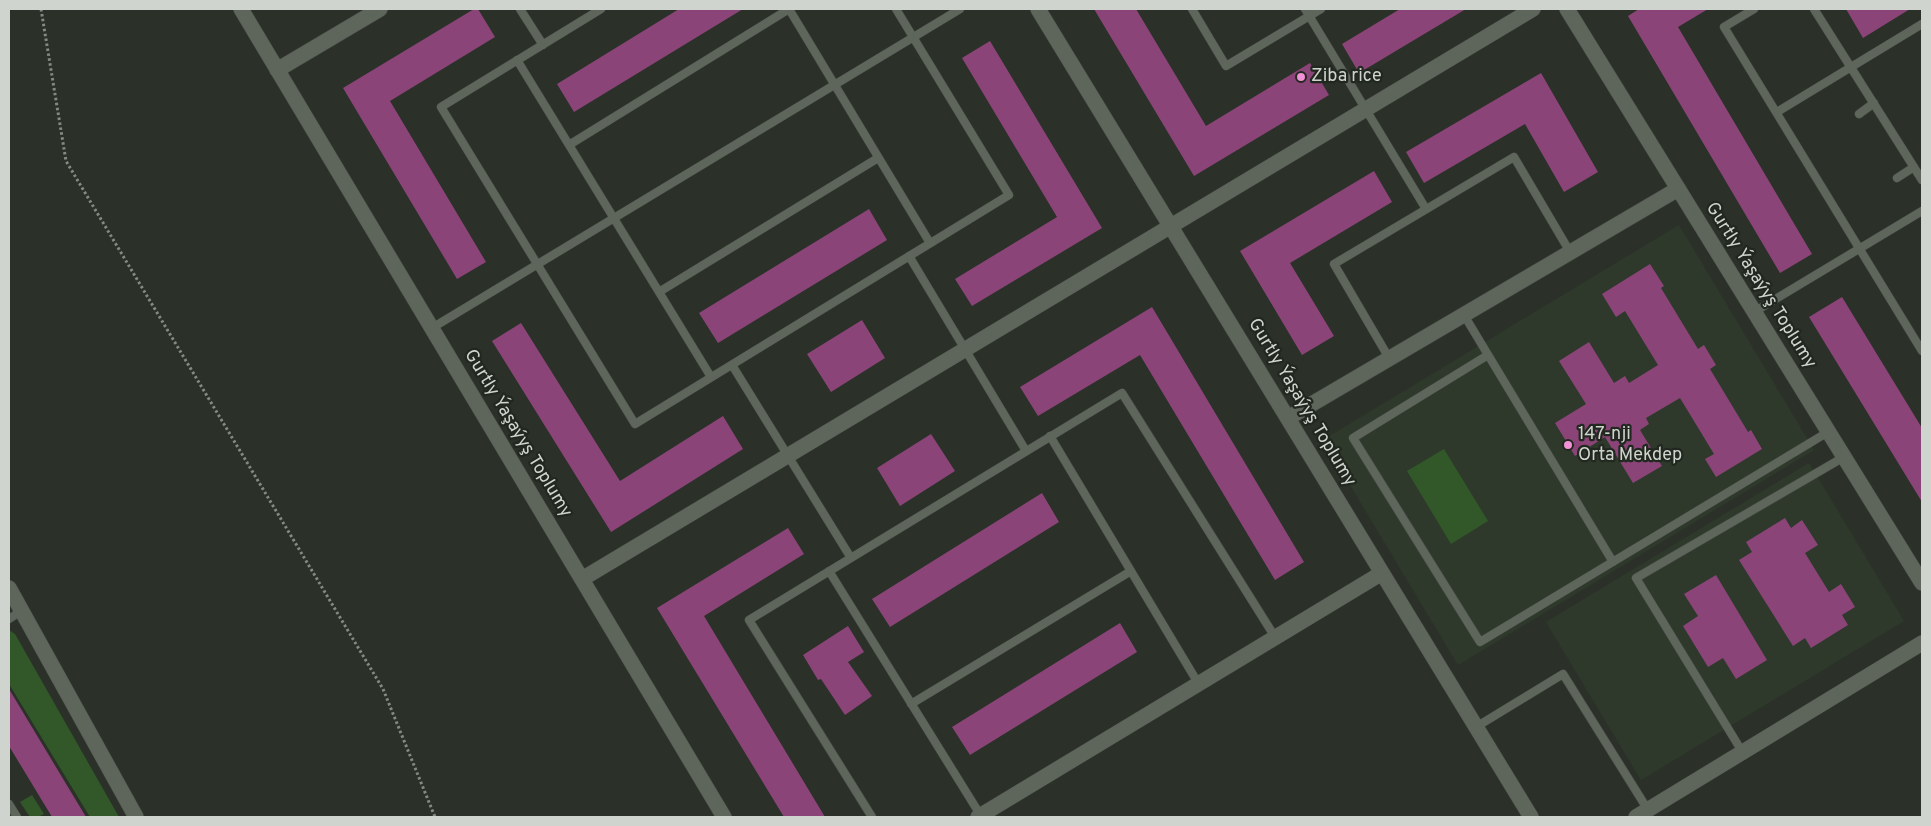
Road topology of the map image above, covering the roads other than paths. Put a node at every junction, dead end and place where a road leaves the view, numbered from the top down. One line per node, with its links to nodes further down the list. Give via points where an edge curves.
1 (241, 9): 21 (street, Gurtly Ýaşaýyş Toplumy)
2 (380, 9): 21 (street)
3 (520, 9): 18 (lane)
4 (601, 9): 18 (lane)
5 (789, 9): 22 (lane); 27 (lane)
6 (896, 9): 17 (lane)
7 (960, 9): 17 (lane)
8 (1038, 9): 36 (street, Gurtly Ýaşaýyş Toplumy)
9 (1192, 9): 15 (lane, via 1226,66)
10 (1321, 9): 15 (lane)
11 (1533, 9): 24 (street)
12 (1567, 9): 32 (street, Gurtly Ýaşaýyş Toplumy)
13 (1754, 9): 25 (lane, via 1724,28)
14 (1814, 9): 20 (lane)
15 (1307, 12): 24 (lane)
16 (1922, 24): 20 (lane)
17 (913, 37): 22 (lane); 37 (lane, via 1009,194)
18 (543, 44): 19 (lane)
19 (517, 60): 27 (lane); 41 (lane, via 442,107)
20 (1852, 67): 23 (lane); 25 (lane)
21 (277, 70): 45 (street, Gurtly Ýaşaýyş Toplumy)
22 (834, 85): 28 (lane); 35 (lane)
23 (1874, 103): 26 (lane); 29 (lane)
24 (1365, 110): 33 (lane); 36 (street)
25 (1777, 112): 38 (lane)
26 (1859, 114)
27 (569, 145): 35 (lane)
28 (878, 158): 37 (lane); 42 (lane)
29 (1914, 167): 30 (lane); 31 (lane)
30 (1897, 178)
31 (1922, 180)
32 (1678, 189): 39 (street); 43 (street, Gurtly Ýaşaýyş Toplumy)
33 (1426, 209): 39 (lane, via 1514,157); 49 (lane, via 1334,264)
34 (1922, 211): 38 (lane)
35 (614, 218): 41 (lane); 42 (lane)
36 (1171, 226): 46 (street); 52 (street, Gurtly Ýaşaýyş Toplumy)
37 (930, 243): 40 (lane)
38 (1861, 248): 43 (lane); 47 (lane)
39 (1570, 252): 44 (street)
40 (909, 256): 46 (lane); 50 (lane)
41 (537, 264): 45 (lane); 51 (lane, via 634,424)
42 (659, 292): 51 (lane)
43 (1754, 312): 53 (street, Gurtly Ýaşaýyş Toplumy)
44 (1464, 315): 48 (lane); 49 (street)
45 (432, 328): 63 (street, Gurtly Ýaşaýyş Toplumy)
46 (965, 350): 55 (lane); 56 (street)
47 (1922, 351)
48 (1488, 355): 59 (lane); 59 (lane, via 1353,438 1480,642)
49 (1389, 358): 52 (street)
50 (732, 365): 51 (lane); 56 (lane)
51 (711, 377)
52 (1288, 418): 62 (street, Gurtly Ýaşaýyş Toplumy)
53 (1828, 432): 57 (street, Gurtly Ýaşaýyş Toplumy); 59 (lane)
54 (1050, 436): 55 (lane); 61 (lane); 67 (lane, via 1122,392)
55 (1026, 451): 58 (lane)
56 (788, 456): 58 (lane); 63 (street)
57 (1844, 457): 64 (street, Gurtly Ýaşaýyş Toplumy); 72 (lane, via 1636,578)
58 (851, 558): 60 (lane)
59 (1613, 562)
60 (830, 571): 70 (lane); 79 (lane, via 749,620)
61 (1131, 571): 69 (lane); 70 (lane)
62 (1382, 573): 67 (street); 71 (street, Gurtly Ýaşaýyş Toplumy)
63 (582, 579): 78 (street, Gurtly Ýaşaýyş Toplumy)
64 (1922, 584)
65 (9, 588): 66 (street)
66 (15, 615): 77 (street)
67 (1275, 637): 69 (street)
68 (1922, 643): 72 (street)
69 (1198, 683): 75 (street)
70 (911, 704): 75 (lane)
71 (1476, 727): 74 (lane, via 1563,674); 80 (street, Gurtly Ýaşaýyş Toplumy)
72 (1743, 753): 74 (street)
73 (9, 804): 76 (lane)
74 (1642, 814)
75 (979, 816)
76 (17, 817)
77 (136, 817)
78 (724, 817)
79 (872, 817)
80 (1530, 817)

